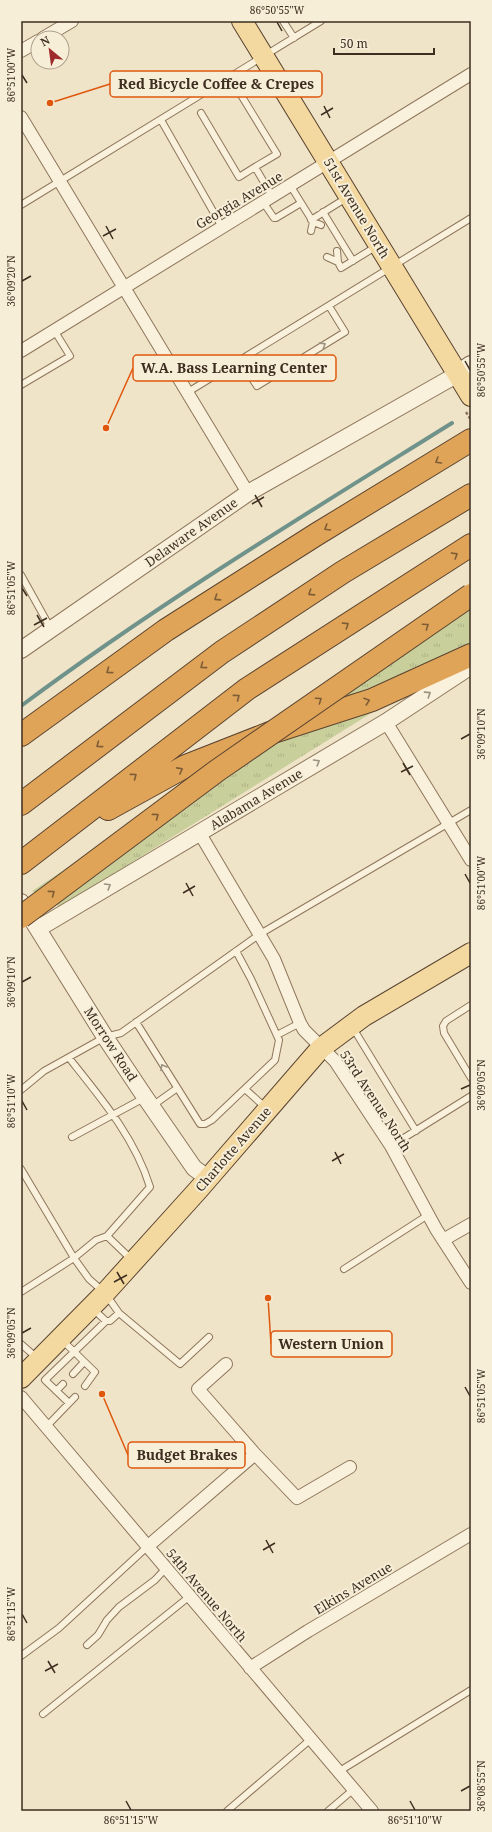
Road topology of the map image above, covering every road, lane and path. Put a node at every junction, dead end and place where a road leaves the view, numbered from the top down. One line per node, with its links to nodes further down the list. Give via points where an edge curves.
1 (72, 21): 5 (street)
2 (242, 21): 9 (main road, 51st Avenue North)
3 (284, 21): 6 (lane)
4 (321, 21): 6 (lane)
5 (57, 30)
6 (294, 38): 9 (lane)
7 (30, 46): 8 (street)
8 (21, 51)
9 (264, 57): 11 (lane); 15 (main road, 51st Avenue North)
10 (471, 74): 15 (street, Georgia Avenue)
11 (230, 77): 14 (lane); 16 (lane, via 277,154)
12 (200, 113): 16 (lane, via 239,177)
13 (21, 117): 17 (street)
14 (161, 120): 17 (lane); 27 (lane)
15 (328, 162): 18 (street, Georgia Avenue); 19 (main road, 51st Avenue North)
16 (255, 167): 20 (lane)
17 (59, 181): 22 (lane); 35 (street)
18 (290, 185): 20 (street, Georgia Avenue); 21 (lane)
19 (349, 196): 23 (lane); 29 (main road, 51st Avenue North)
20 (268, 199): 21 (lane, via 274,218); 27 (street, Georgia Avenue)
21 (301, 203): 25 (lane)
22 (21, 205)
23 (323, 212): 25 (lane); 32 (lane)
24 (471, 218): 34 (lane)
25 (312, 221): 26 (lane); 28 (lane)
26 (321, 225)
27 (222, 227): 35 (street, Georgia Avenue)
28 (311, 231)
29 (379, 245): 32 (lane); 34 (main road, 51st Avenue North)
30 (337, 251): 33 (lane)
31 (327, 257): 33 (lane)
32 (353, 261): 33 (lane, via 341,268)
33 (338, 262)
34 (393, 267): 36 (lane); 40 (main road, 51st Avenue North)
35 (123, 287): 37 (street, Georgia Avenue); 42 (street)
36 (329, 306): 39 (lane); 39 (lane, one-way to 36, via 257,386 264,382 345,332)
37 (54, 330): 38 (street, Georgia Avenue); 41 (lane, via 70,356)
38 (21, 350)
39 (240, 360): 42 (lane)
40 (464, 370): 43 (main road, 51st Avenue North); 46 (street, Delaware Avenue)
41 (21, 385)
42 (188, 392): 46 (street)
43 (471, 396)
44 (471, 440): 55 (highway, one-way to 55, via 166,630)
45 (470, 485): 56 (highway, one-way to 56, via 222,652)
46 (248, 493): 50 (street, Delaware Avenue)
47 (471, 545): 60 (highway, one-way to 47, via 247,689)
48 (21, 575): 50 (lane)
49 (471, 595): 64 (highway, one-way to 49, bridge, via 218,770)
50 (52, 629): 51 (street, Delaware Avenue)
51 (21, 650)
52 (471, 654): 60 (highway, one-way to 52, via 186,766 270,733 372,700)
53 (471, 666): 54 (street, Alabama Avenue, one-way to 53)
54 (386, 722): 58 (street); 59 (street, Alabama Avenue, one-way to 54)
55 (21, 735)
56 (22, 803)
57 (471, 810): 58 (lane)
58 (449, 824): 61 (street); 65 (lane)
59 (199, 832): 64 (street, Alabama Avenue, one-way to 59); 65 (street, 53rd Avenue North)
60 (47, 841): 62 (highway)
61 (471, 860)
62 (21, 863)
63 (21, 902): 64 (street, Morrow Road)
64 (30, 922): 73 (street, Morrow Road)
65 (260, 934): 66 (lane); 70 (street, 53rd Avenue North, via 274,959)
66 (236, 952): 69 (lane); 72 (lane)
67 (471, 953): 71 (main road, Charlotte Avenue)
68 (471, 1005): 76 (lane, via 446,1021 443,1026 444,1033)
69 (136, 1022): 73 (lane, via 121,1033); 77 (lane, one-way to 69)
70 (300, 1023): 72 (lane); 74 (street, 53rd Avenue North)
71 (351, 1025): 74 (main road, Charlotte Avenue); 84 (lane)
72 (277, 1035): 78 (lane, via 279,1046 275,1060)
73 (105, 1037): 75 (lane); 81 (street, Morrow Road)
74 (321, 1048): 82 (main road, Charlotte Avenue); 86 (street, 53rd Avenue North, via 335,1061)
75 (69, 1058): 79 (lane, via 44,1071); 83 (lane)
76 (471, 1078)
77 (176, 1089): 78 (lane, via 200,1124 212,1120); 81 (lane)
78 (245, 1089): 82 (lane)
79 (21, 1090)
80 (471, 1096): 84 (lane)
81 (148, 1102): 83 (lane); 88 (street, Morrow Road, via 194,1168)
82 (267, 1110): 88 (main road, Charlotte Avenue)
83 (115, 1116): 85 (lane); 91 (lane, via 145,1172 150,1187)
84 (416, 1131): 86 (lane)
85 (72, 1137)
86 (391, 1146): 89 (street, 53rd Avenue North)
87 (21, 1169): 93 (lane)
88 (209, 1179): 94 (main road, Charlotte Avenue)
89 (428, 1215): 92 (street, 53rd Avenue North); 95 (lane)
90 (471, 1224): 92 (street)
91 (107, 1236): 93 (lane, via 96,1240); 94 (lane)
92 (442, 1240): 96 (street, 53rd Avenue North)
93 (74, 1258): 97 (lane); 98 (lane, via 89,1279)
94 (134, 1261): 98 (main road, Charlotte Avenue)
95 (344, 1269)
96 (471, 1283)
97 (21, 1292)
98 (105, 1293): 99 (main road, Charlotte Avenue); 100 (lane)
99 (91, 1307): 101 (lane); 104 (main road, Charlotte Avenue)
100 (119, 1313): 101 (lane, via 110,1321); 102 (lane, via 180,1364)
101 (106, 1321): 104 (lane)
102 (209, 1337)
103 (21, 1344): 105 (lane)
104 (66, 1345): 105 (main road, Charlotte Avenue); 106 (lane); 112 (lane, via 45,1380)
105 (39, 1359): 109 (main road, Charlotte Avenue)
106 (84, 1362): 108 (lane); 111 (lane, via 95,1372)
107 (226, 1364): 117 (street, via 198,1389)
108 (72, 1374)
109 (21, 1378)
110 (63, 1384): 112 (lane)
111 (85, 1386)
112 (56, 1391): 115 (lane)
113 (21, 1397): 116 (street, 54th Avenue North)
114 (75, 1397): 115 (lane)
115 (69, 1403): 116 (lane)
116 (46, 1427): 120 (street, 54th Avenue North)
117 (255, 1454): 118 (street, via 297,1498); 120 (street)
118 (350, 1467)
119 (471, 1534): 125 (street, Elkins Avenue)
120 (147, 1547): 121 (street, 54th Avenue North); 124 (lane, via 59,1628)
121 (166, 1568): 122 (street, 54th Avenue North); 123 (lane, via 155,1580 119,1607)
122 (190, 1596): 125 (street, 54th Avenue North); 127 (lane)
123 (87, 1645)
124 (21, 1656)
125 (250, 1668): 128 (street, 54th Avenue North)
126 (471, 1690): 129 (lane)
127 (43, 1714)
128 (311, 1739): 129 (street, 54th Avenue North); 131 (lane)
129 (338, 1772): 130 (street, 54th Avenue North)
130 (354, 1789): 132 (lane); 133 (street, 54th Avenue North)
131 (227, 1811)
132 (328, 1811)
133 (372, 1811)

